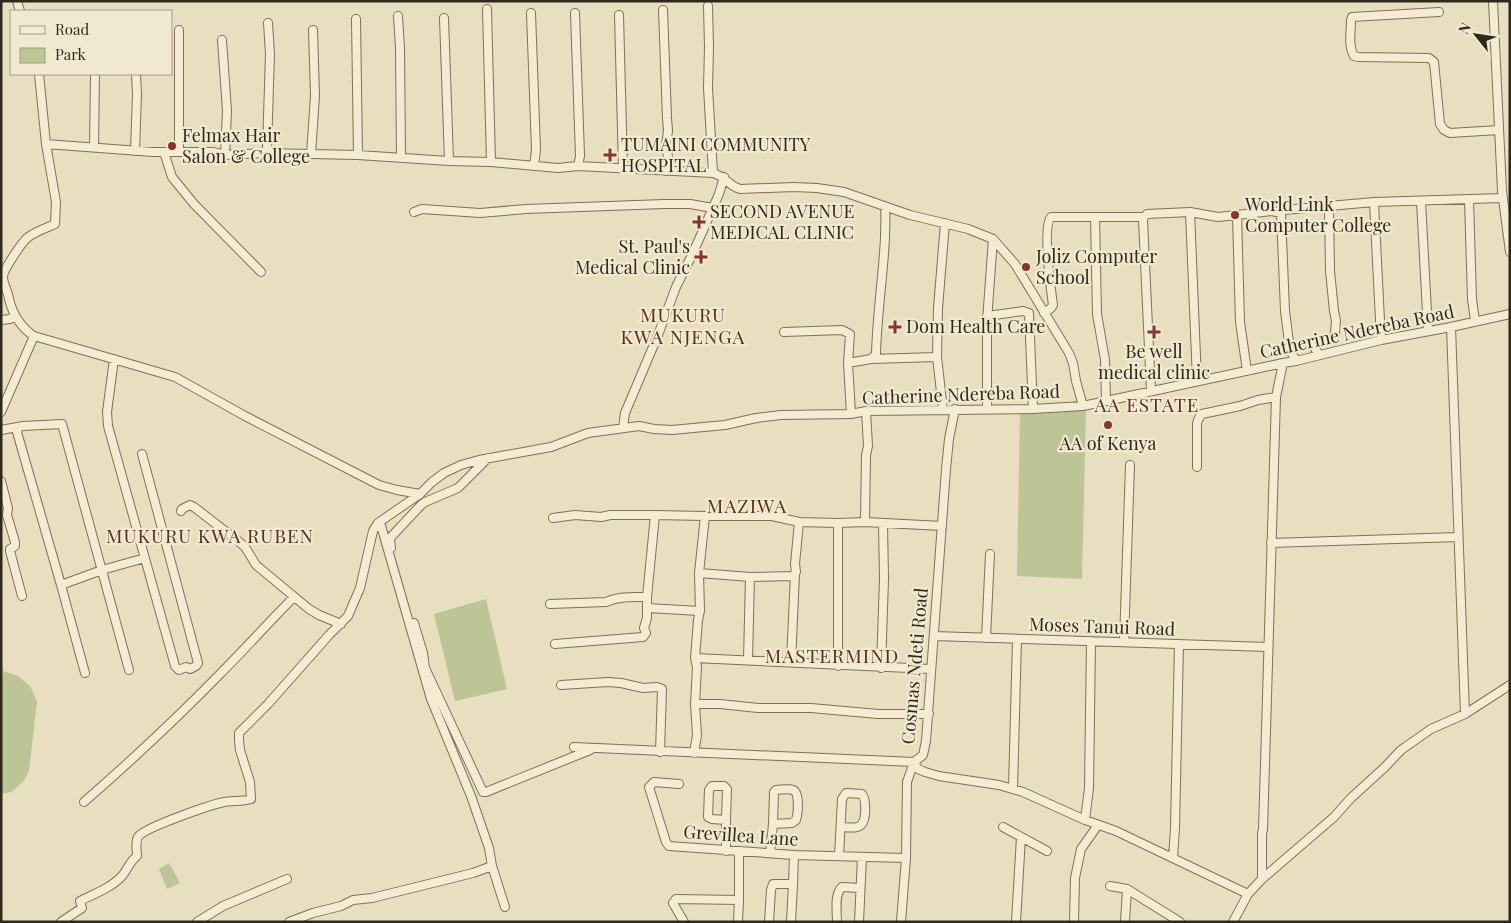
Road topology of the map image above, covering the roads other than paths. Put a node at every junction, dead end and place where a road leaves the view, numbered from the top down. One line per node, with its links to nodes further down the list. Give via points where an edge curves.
1 (1493, 1): 19 (street)
2 (708, 6): 36 (street)
3 (487, 9): 31 (street)
4 (663, 10): 35 (street, via 668,131)
5 (1439, 12): 19 (street, via 1352,17 1352,53 1358,57 1429,58 1434,62 1440,124 1444,130)
6 (531, 13): 32 (street)
7 (575, 13): 33 (street)
8 (619, 15): 34 (street)
9 (398, 16): 29 (street)
10 (444, 18): 30 (street)
11 (356, 19): 28 (street)
12 (268, 23): 25 (street, via 270,54)
13 (180, 30): 24 (street)
14 (312, 30): 26 (street, via 315,96)
15 (222, 40): 27 (street, via 227,111)
16 (39, 75): 20 (street)
17 (95, 75): 21 (street)
18 (136, 75): 22 (street)
19 (1499, 130): 38 (street)
20 (46, 144): 21 (street); 57 (street, via 56,202 55,224 27,238 3,274)
21 (94, 147): 22 (street)
22 (135, 151): 23 (street)
23 (164, 152): 24 (street); 54 (street, via 172,177)
24 (179, 152): 27 (street)
25 (265, 153): 26 (street); 27 (street)
26 (311, 154): 28 (street)
27 (226, 155)
28 (358, 155): 29 (street)
29 (401, 157): 30 (street)
30 (449, 161): 31 (street)
31 (491, 162): 32 (street)
32 (534, 166): 33 (street)
33 (578, 166): 34 (street)
34 (623, 169): 35 (street)
35 (666, 171): 36 (street)
36 (713, 173): 37 (street)
37 (724, 177): 43 (street, via 740,189 817,188 844,192); 44 (street)
38 (1505, 193): 39 (street); 53 (street)
39 (1469, 199): 40 (street); 60 (street)
40 (1421, 201): 41 (street); 62 (street)
41 (1374, 202): 42 (street); 65 (street)
42 (1329, 206): 47 (street, via 1284,210); 66 (street, via 1330,271 1336,320 1333,339 1314,344)
43 (885, 207): 51 (street); 69 (street, via 876,354)
44 (713, 208): 45 (street, via 673,204 480,213 422,209); 87 (street, via 676,287 625,413)
45 (414, 212)
46 (1190, 212): 48 (street, via 1218,217); 50 (street, via 1152,213); 74 (street)
47 (1281, 213): 48 (street); 70 (street, via 1285,311 1290,350)
48 (1237, 215): 73 (street, via 1240,322)
49 (1095, 217): 50 (street); 55 (street, via 1048,219 1048,272 1053,305); 77 (street, via 1097,314 1105,360)
50 (1144, 217): 75 (street)
51 (945, 223): 52 (street); 67 (street)
52 (994, 239): 55 (street, via 1015,264); 58 (street)
53 (1510, 252)
54 (261, 272)
55 (1044, 313): 78 (street, via 1071,358)
56 (1510, 314): 60 (street, Catherine Ndereba Road)
57 (14, 316): 59 (street); 64 (street, via 24,330)
58 (988, 316): 80 (street); 81 (street, via 1028,313)
59 (1, 320)
60 (1475, 321): 61 (street, Catherine Ndereba Road)
61 (1451, 327): 62 (street, Catherine Ndereba Road); 105 (street)
62 (1428, 331): 65 (street, Catherine Ndereba Road)
63 (784, 332): 71 (street, via 848,332)
64 (34, 336): 68 (street); 84 (street)
65 (1381, 340): 66 (street, Catherine Ndereba Road)
66 (1319, 355): 70 (street, Catherine Ndereba Road)
67 (937, 357): 69 (street); 83 (street)
68 (114, 359): 94 (street, via 175,377 379,485); 108 (street, via 107,419)
69 (871, 359): 71 (street)
70 (1296, 361): 72 (street, Catherine Ndereba Road)
71 (848, 363): 85 (street)
72 (1283, 363): 73 (street, Catherine Ndereba Road); 76 (street)
73 (1247, 371): 74 (street, Catherine Ndereba Road)
74 (1197, 381): 75 (street, Catherine Ndereba Road)
75 (1151, 390): 77 (street, Catherine Ndereba Road)
76 (1276, 397): 92 (street, via 1202,414 1197,423); 106 (street)
77 (1106, 401): 78 (street, Catherine Ndereba Road)
78 (1083, 406): 81 (street, Catherine Ndereba Road)
79 (955, 409): 80 (street, Catherine Ndereba Road); 83 (street, Catherine Ndereba Road); 104 (street, Cosmas Ndeti Road, via 946,462)
80 (987, 409): 81 (street, Catherine Ndereba Road)
81 (1033, 409)
82 (866, 410): 83 (street, Catherine Ndereba Road); 85 (street, Catherine Ndereba Road); 101 (street)
83 (943, 410)
84 (1, 412)
85 (851, 414): 87 (street, Catherine Ndereba Road, via 764,417 672,430 639,426)
86 (18, 427): 88 (street); 109 (street, via 62,424); 113 (street)
87 (623, 428): 90 (street, Catherine Ndereba Road, via 588,433 551,447)
88 (1, 430)
89 (142, 454): 108 (street, via 198,663 190,669 175,667)
90 (488, 458): 94 (street, Catherine Ndereba Road, via 444,473); 143 (street, via 458,488 425,502 390,540 425,668 483,792)
91 (1130, 465): 125 (street)
92 (1197, 467)
93 (1, 481): 114 (street, via 15,542 10,551)
94 (420, 494): 99 (street, Catherine Ndereba Road)
95 (181, 511): 116 (street, via 190,505 216,524 245,547 256,565)
96 (655, 515): 97 (street); 98 (street); 115 (street)
97 (705, 516): 100 (street, via 772,516); 110 (street)
98 (552, 518)
99 (380, 522): 120 (street, via 373,531 360,588); 166 (street, via 431,699 471,796)
100 (799, 522): 102 (street); 111 (street)
101 (865, 522): 102 (street); 103 (street)
102 (838, 523): 132 (street)
103 (883, 523): 104 (street); 133 (street)
104 (942, 526): 121 (street, Cosmas Ndeti Road)
105 (1458, 537): 106 (street); 141 (street)
106 (1272, 543): 128 (street)
107 (990, 554): 122 (street)
108 (145, 558): 109 (street)
109 (102, 570): 113 (street); 135 (street)
110 (699, 573): 112 (street); 119 (street)
111 (794, 574): 112 (street, via 788,577); 131 (street)
112 (750, 576): 130 (street)
113 (61, 585): 136 (street)
114 (22, 596)
115 (647, 596): 117 (street, via 606,602); 118 (street)
116 (294, 597): 120 (street, via 319,615); 149 (street, via 170,723)
117 (550, 604)
118 (648, 608): 119 (street); 126 (street, via 643,637)
119 (700, 611): 129 (street)
120 (341, 624): 176 (street, via 239,734 251,799 212,805 141,833 136,840 137,856 124,874 104,890 80,901 82,908)
121 (934, 636): 122 (street, Moses Tanui Road); 134 (street, Cosmas Ndeti Road)
122 (986, 638): 123 (street, Moses Tanui Road)
123 (1017, 639): 124 (street, Moses Tanui Road); 148 (street)
124 (1091, 641): 125 (street, Moses Tanui Road); 151 (street, via 1089,788)
125 (1124, 642): 127 (street, Moses Tanui Road)
126 (555, 644)
127 (1179, 644): 128 (street, Moses Tanui Road); 165 (street)
128 (1268, 647): 168 (street)
129 (695, 658): 130 (street); 139 (street)
130 (748, 660): 131 (street)
131 (792, 662): 132 (street)
132 (838, 666): 133 (street)
133 (881, 668): 134 (street)
134 (931, 669): 140 (street, Cosmas Ndeti Road)
135 (129, 670)
136 (85, 673)
137 (560, 685): 144 (street, via 608,682 662,689)
138 (1510, 686): 141 (street)
139 (695, 704): 140 (street); 145 (street, via 697,735)
140 (929, 714): 146 (street, Cosmas Ndeti Road, via 926,748)
141 (1464, 714): 168 (street, via 1431,729 1401,750 1334,817)
142 (574, 747): 143 (street)
143 (593, 748): 144 (street)
144 (660, 752): 145 (street)
145 (694, 753): 146 (street)
146 (914, 762): 148 (street, via 918,769 932,774); 164 (street, Cosmas Ndeti Road, via 906,792)
147 (679, 784): 157 (street, Grevillea Lane, via 654,782 650,787 667,844)
148 (1013, 789): 151 (street)
149 (84, 802)
150 (726, 820): 150 (street, via 727,789 712,786 708,817); 157 (street)
151 (1085, 820): 153 (street)
152 (773, 824): 152 (street, via 796,820 798,794 793,790 774,792); 160 (street)
153 (1098, 825): 165 (street); 188 (street, via 1081,849 1075,878)
154 (841, 827): 154 (street, via 857,827 862,823 862,794 846,793 843,796); 162 (street)
155 (1003, 827): 156 (street)
156 (1021, 837): 158 (street); 186 (street)
157 (726, 850): 159 (street, Grevillea Lane)
158 (1047, 850)
159 (739, 851): 160 (street, Grevillea Lane); 174 (street)
160 (770, 853): 161 (street, Grevillea Lane)
161 (794, 855): 162 (street, Grevillea Lane); 169 (street)
162 (839, 856): 163 (street, Grevillea Lane)
163 (862, 857): 164 (street, Grevillea Lane); 171 (street)
164 (906, 858): 185 (street, Cosmas Ndeti Road)
165 (1173, 858): 173 (street)
166 (492, 866): 175 (street); 178 (street, via 372,898 353,900)
167 (287, 879): 177 (street, via 223,906)
168 (1262, 879): 173 (street)
169 (793, 884): 181 (street, via 772,884); 182 (street)
170 (1110, 886): 172 (street)
171 (860, 888): 183 (street, via 840,888); 184 (street)
172 (1127, 889): 189 (street); 190 (street)
173 (1248, 894): 191 (street)
174 (739, 900): 179 (street, via 676,899 673,903); 180 (street)
175 (505, 907)
176 (61, 922)
177 (197, 922)
178 (289, 922)
179 (684, 922)
180 (738, 922)
181 (769, 922)
182 (791, 922)
183 (837, 922)
184 (858, 922)
185 (901, 922)
186 (1016, 922): 187 (street)
187 (1022, 922)
188 (1074, 922)
189 (1126, 922)
190 (1180, 922)
191 (1233, 922)

